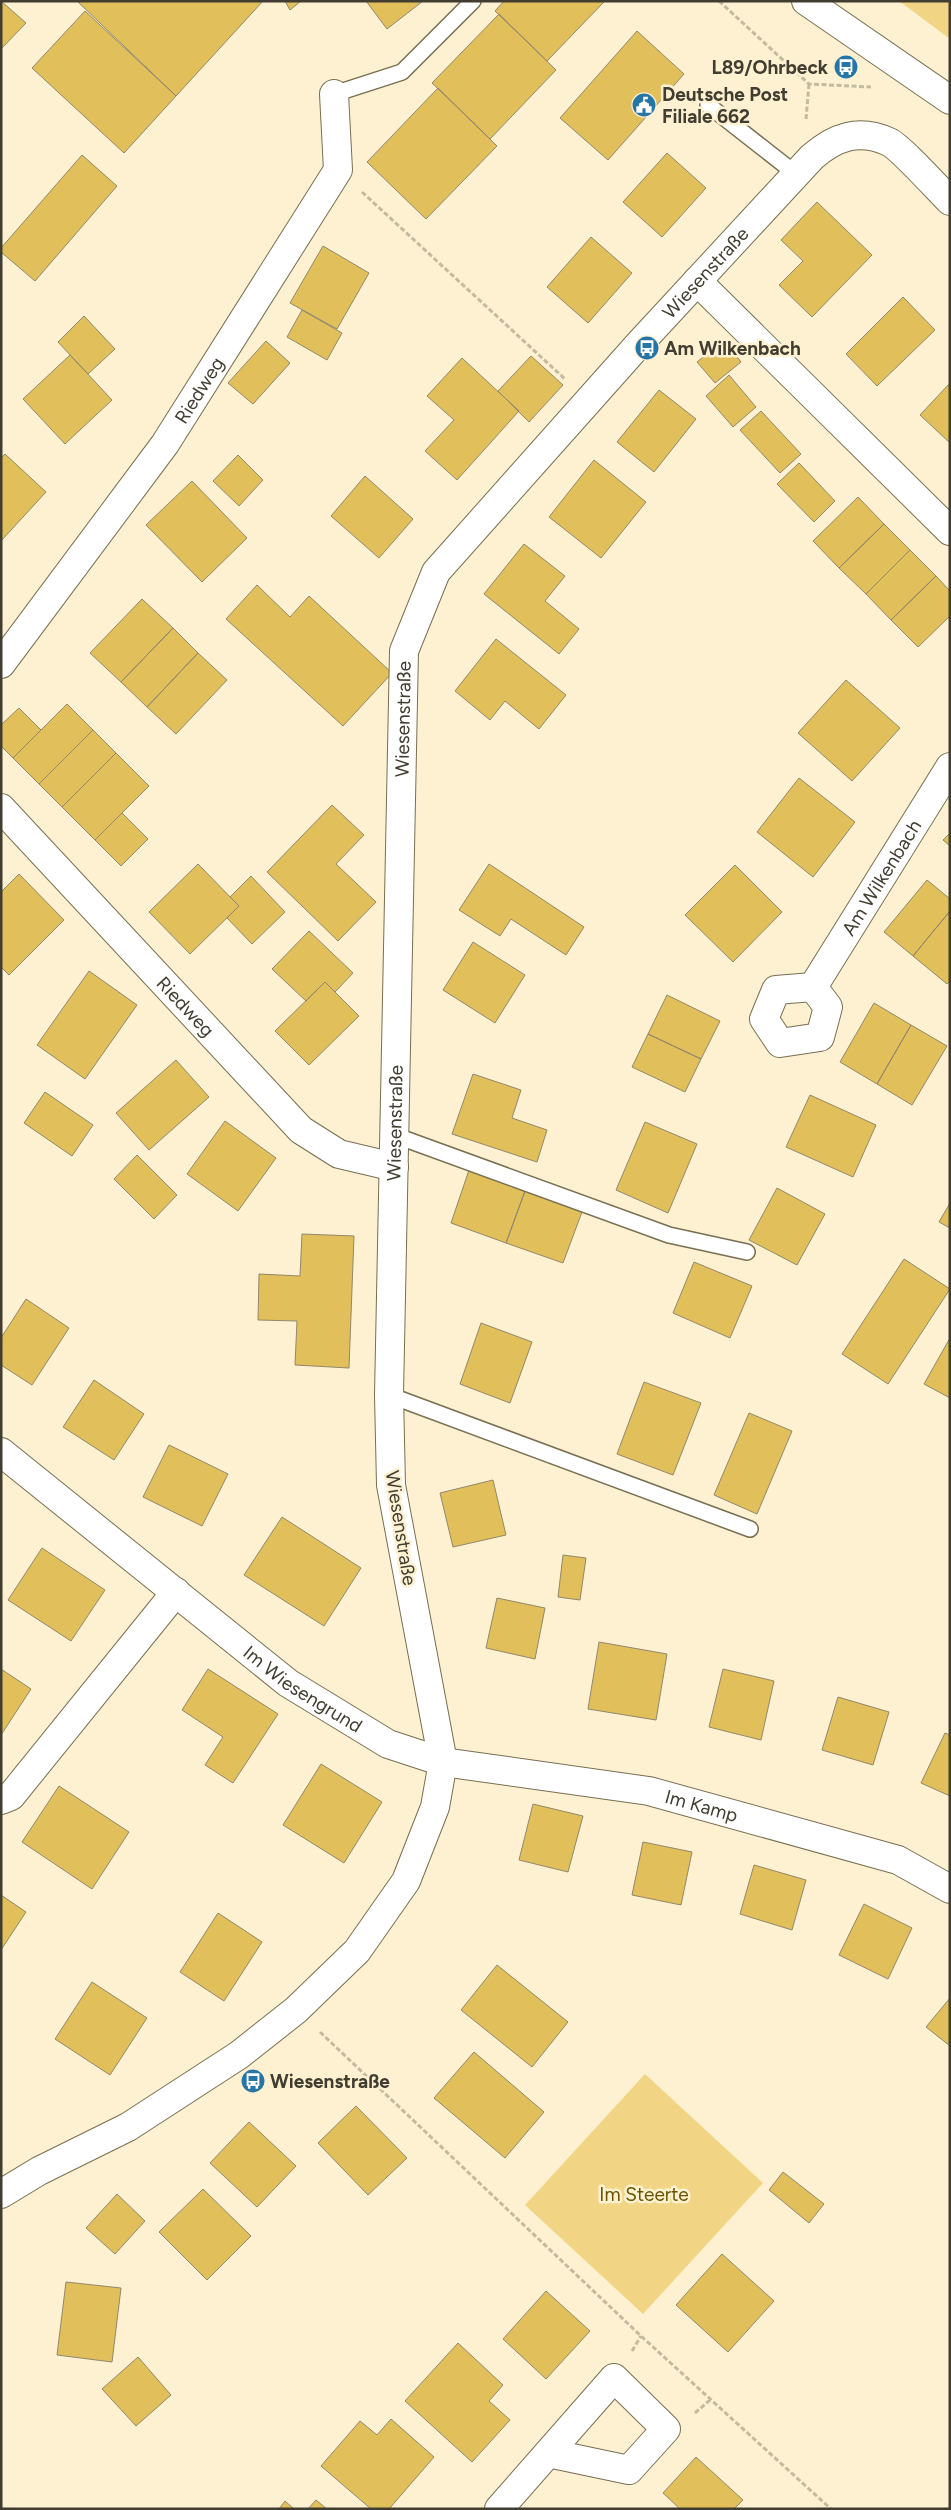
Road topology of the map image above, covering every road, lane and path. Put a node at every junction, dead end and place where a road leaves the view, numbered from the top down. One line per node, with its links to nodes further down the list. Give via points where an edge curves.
1 (473, 1): 5 (lane, via 402,72)
2 (719, 1): 4 (path, via 809,84)
3 (806, 1): 6 (street)
4 (874, 87)
5 (334, 94): 8 (street)
6 (950, 100)
7 (708, 105): 9 (lane)
8 (338, 170): 12 (path); 14 (street, Riedweg, via 165,444)
9 (796, 174): 10 (street, Wiesenstraße, via 828,143 858,134 890,142); 11 (street, Wiesenstraße)
10 (950, 201)
11 (697, 281): 12 (street, Wiesenstraße); 13 (street)
12 (589, 402): 18 (street, Wiesenstraße, via 436,572 404,651)
13 (950, 531)
14 (1, 664)
15 (950, 768): 17 (street, Am Wilkenbach)
16 (1, 808): 19 (street, Riedweg, via 301,1130 339,1154)
17 (813, 987)
18 (394, 1135): 19 (street, Wiesenstraße); 20 (lane, via 669,1235)
19 (394, 1167): 21 (street, Wiesenstraße)
20 (747, 1252)
21 (389, 1396): 23 (lane); 25 (street, Wiesenstraße, via 391,1485)
22 (1, 1452): 24 (street, Im Wiesengrund)
23 (750, 1528)
24 (176, 1592): 25 (street, Im Wiesengrund, via 288,1683 388,1744); 26 (street, via 10,1796)
25 (443, 1762): 27 (street, Im Kamp, via 649,1791 898,1860); 28 (street, Wiesenstraße, via 435,1808 406,1881 358,1951)
26 (1, 1800)
27 (950, 1889)
28 (296, 2010): 29 (street, Wiesenstraße, via 239,2055 128,2127); 32 (path, via 662,2356)
29 (1, 2194)
30 (548, 2453): 31 (street)
31 (499, 2509)
32 (831, 2509)

